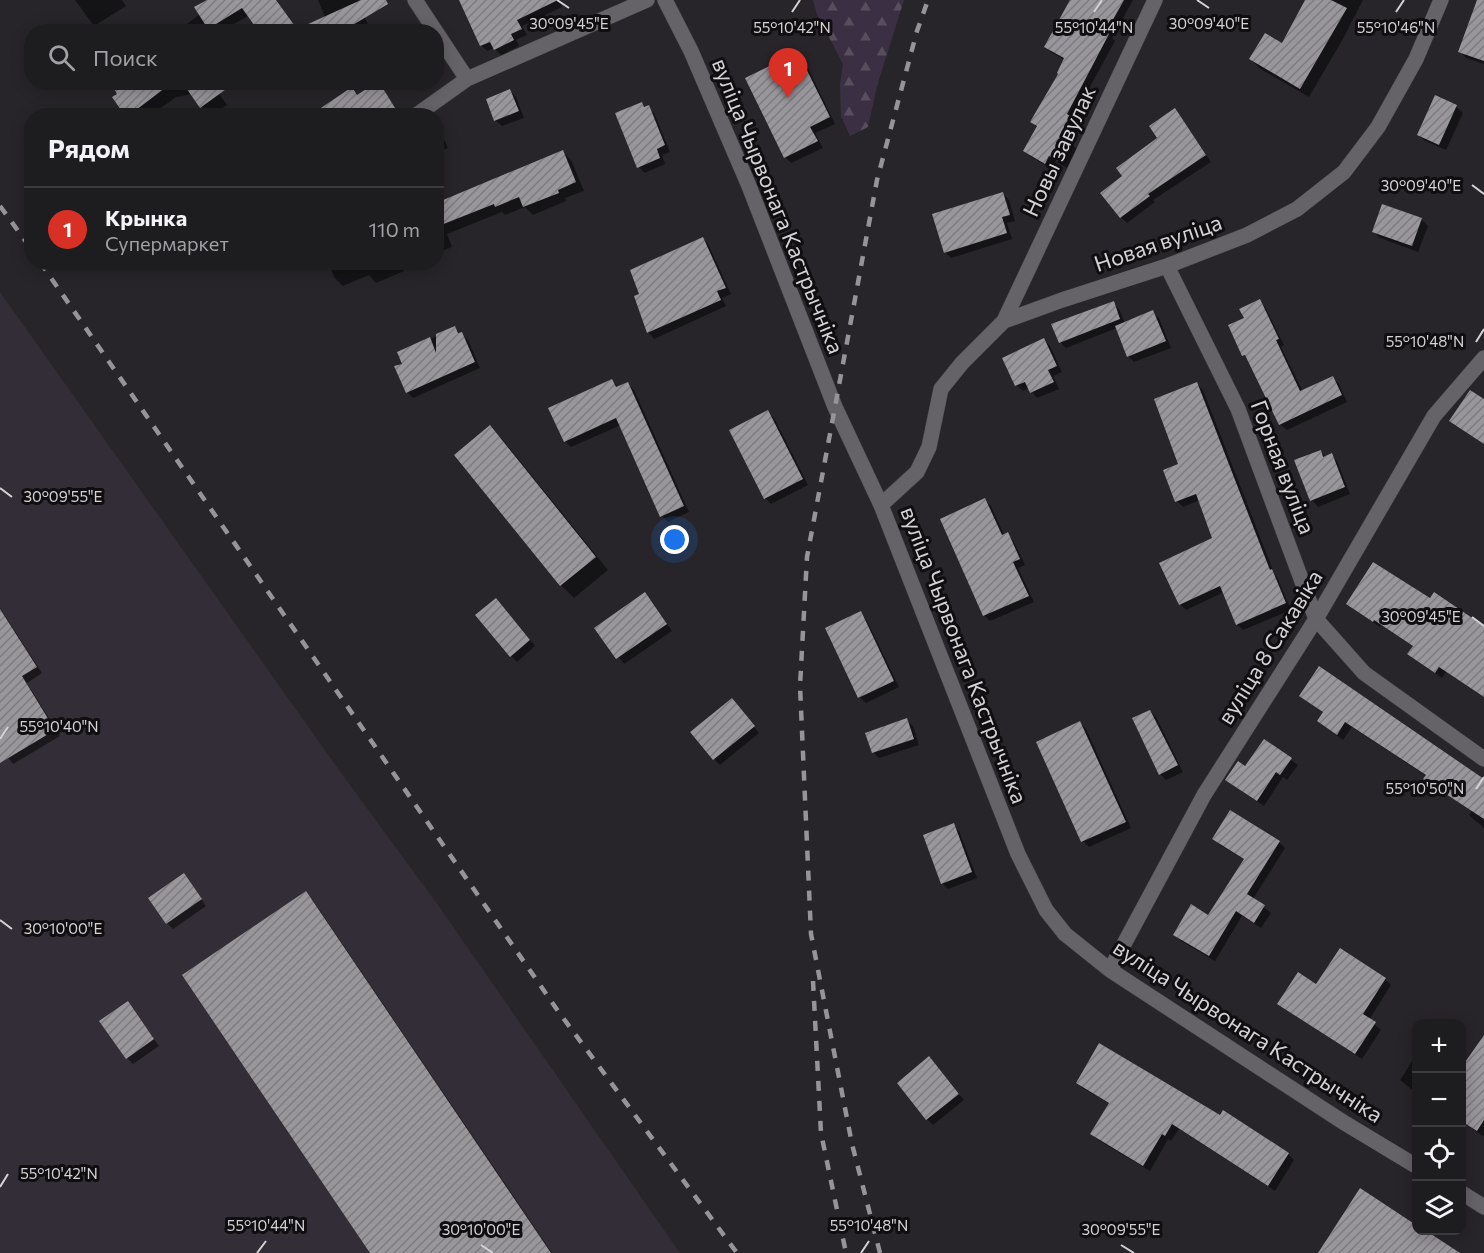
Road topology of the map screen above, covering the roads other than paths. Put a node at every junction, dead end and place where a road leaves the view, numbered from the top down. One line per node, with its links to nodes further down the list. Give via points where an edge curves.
1 (415, 0): 6 (street)
2 (647, 0): 8 (street)
3 (666, 0): 13 (street, вуліца Чырвонага Кастрычніка, via 749,186 835,407)
4 (1155, 0): 11 (street, Новы завулак)
5 (1441, 0): 10 (street, Новая вуліца, via 1416,59 1378,127 1344,172 1297,210 1247,235)
6 (431, 24)
7 (444, 44): 8 (street)
8 (467, 79): 9 (street)
9 (426, 108)
10 (1167, 266): 11 (street, Новая вуліца); 14 (street, Горная вуліца, via 1238,409)
11 (1004, 321): 13 (street, Новая вуліца, via 941,389 929,447 917,472)
12 (1484, 358): 14 (street, вуліца 8 Сакавіка, via 1434,416)
13 (880, 505): 16 (street, вуліца Чырвонага Кастрычніка, via 1018,854 1046,910 1065,934)
14 (1316, 619): 15 (street, Горная вуліца, via 1364,673); 16 (street, вуліца 8 Сакавіка, via 1204,795)
15 (1484, 759)
16 (1110, 970): 17 (street, вуліца Чырвонага Кастрычніка)
17 (1412, 1164)
18 (1466, 1196): 19 (street)
19 (1484, 1207)

